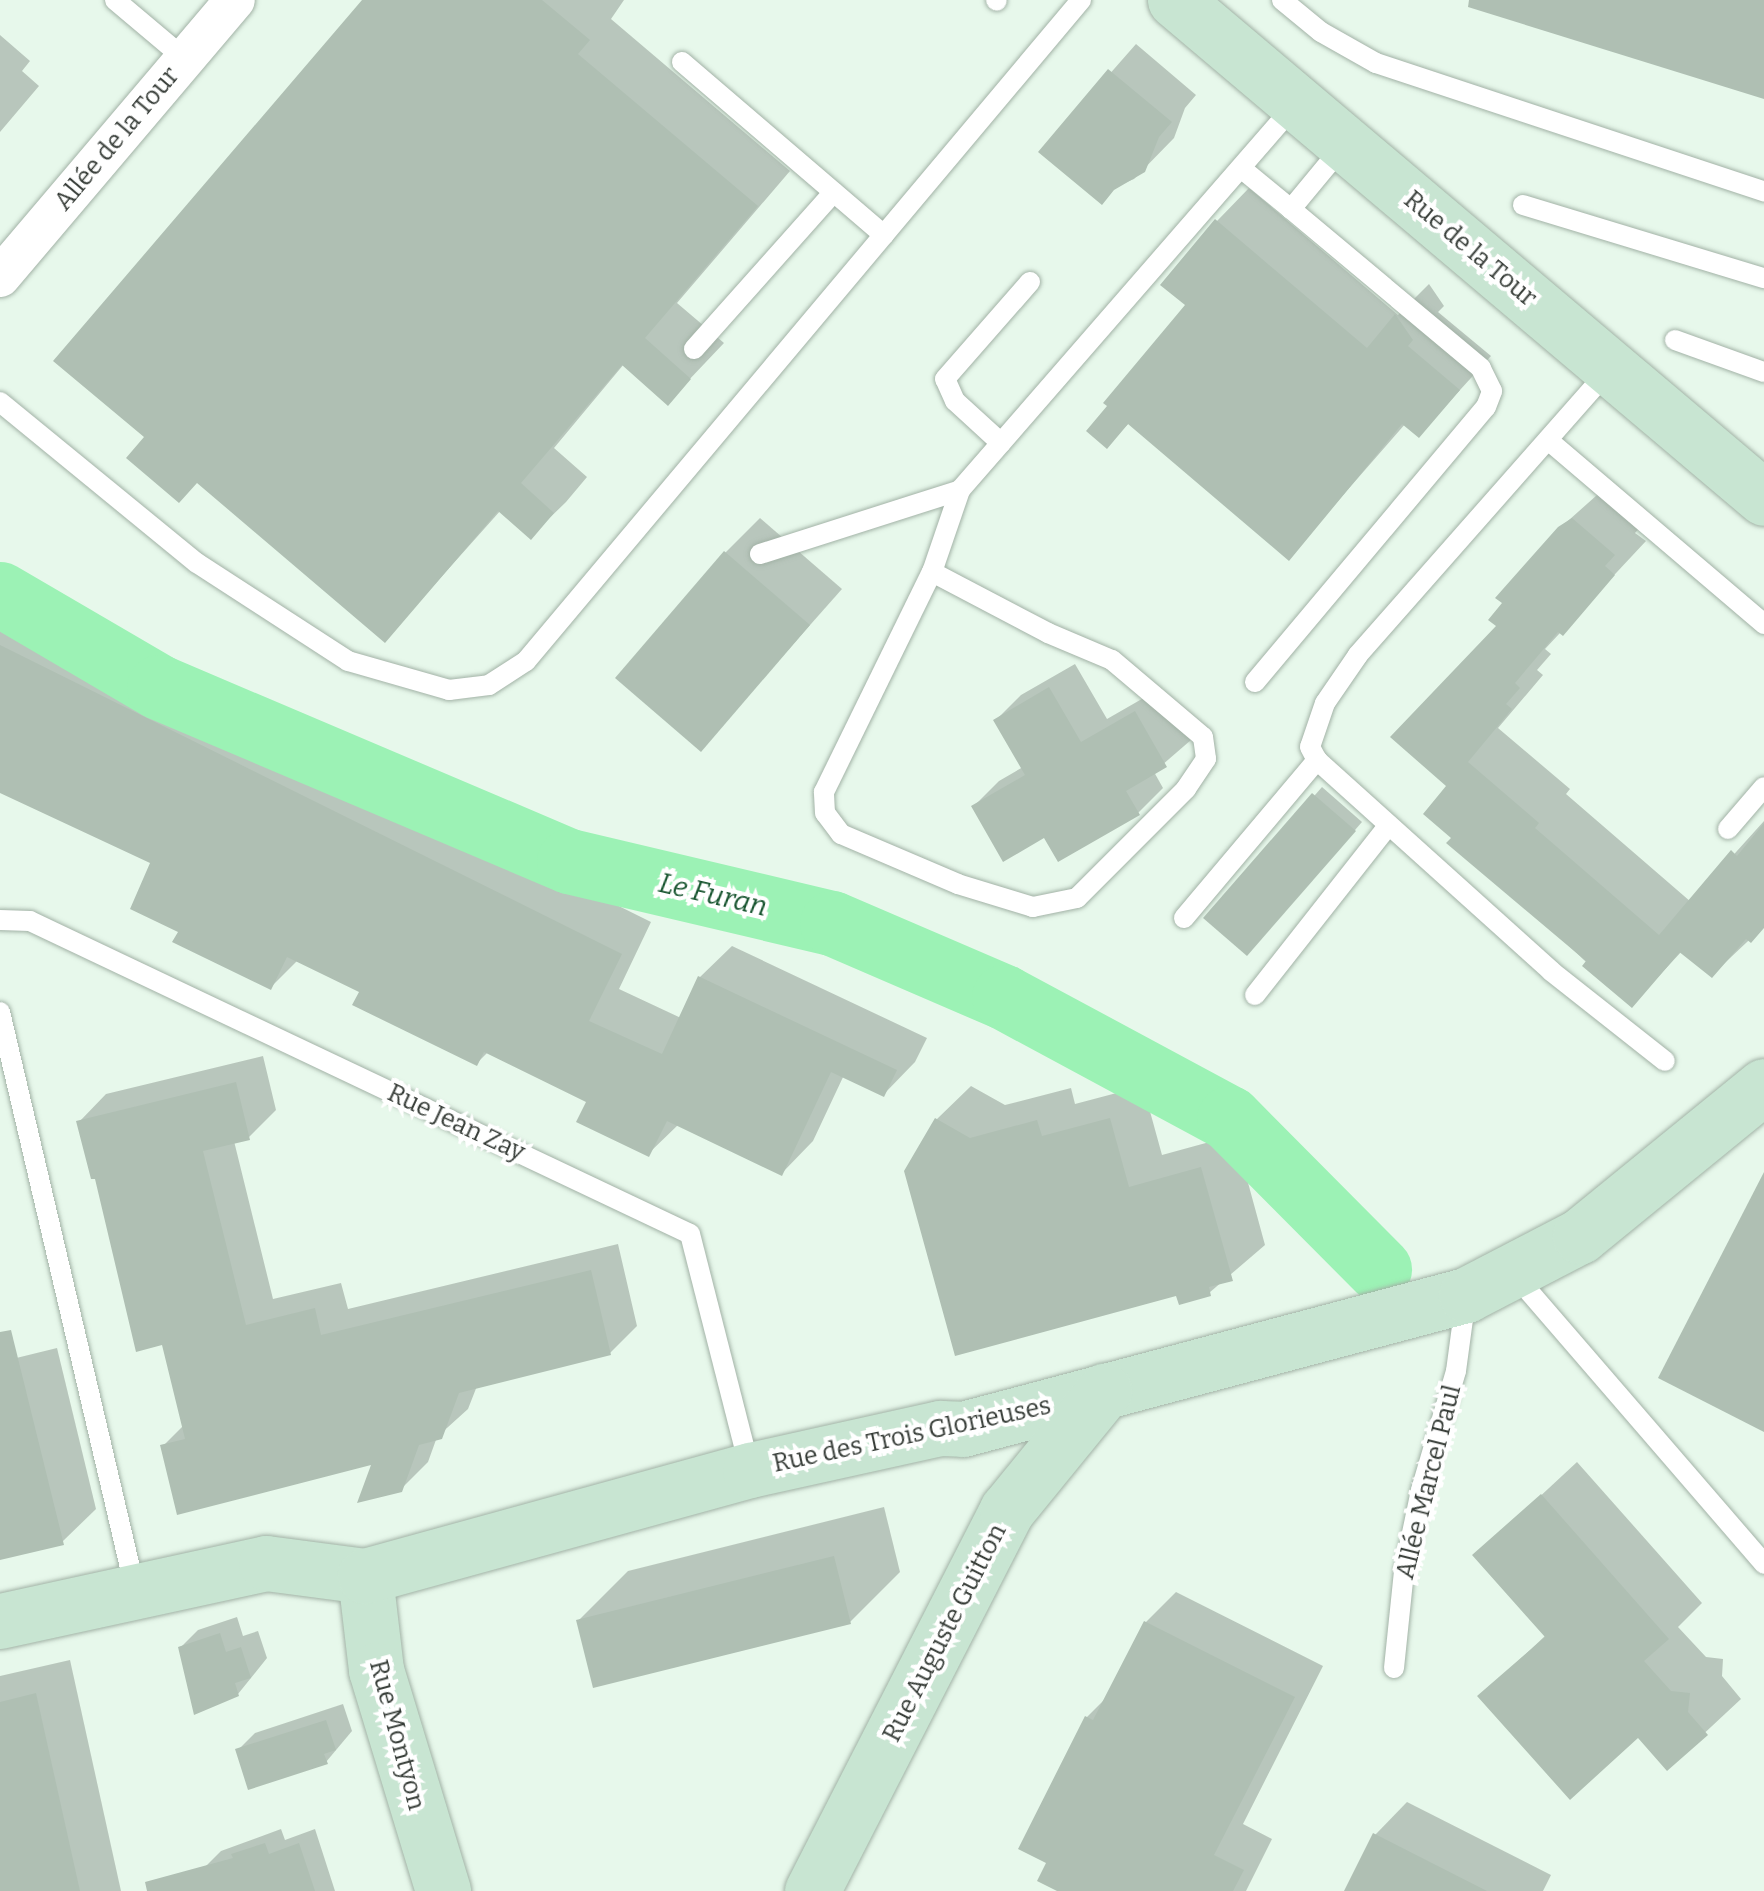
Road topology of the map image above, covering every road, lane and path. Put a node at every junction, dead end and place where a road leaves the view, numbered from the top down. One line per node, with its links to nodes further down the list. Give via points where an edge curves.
1 (115, 0): 6 (lane)
2 (235, 0): 6 (street, Allée de la Tour)
3 (1080, 0): 15 (lane)
4 (1175, 0): 8 (street, Rue de la Tour)
5 (1282, 0): 12 (lane, via 1376,63)
6 (185, 59): 16 (street, Allée de la Tour)
7 (682, 62): 11 (lane)
8 (1296, 104): 9 (street, Rue de la Tour); 10 (lane)
9 (1345, 144): 14 (lane); 21 (street, Rue de la Tour)
10 (1241, 168): 14 (lane); 25 (lane)
11 (834, 192): 15 (lane); 20 (lane)
12 (1764, 192)
13 (1522, 205): 17 (lane)
14 (1291, 209): 31 (lane, via 1482,368 1492,391 1486,407)
15 (884, 235): 23 (lane, via 526,660 489,686 449,690 348,661 197,563)
16 (0, 277)
17 (1764, 278)
18 (1030, 282): 25 (lane, via 945,379 956,401)
19 (1674, 340): 22 (lane)
20 (694, 349)
21 (1610, 368): 24 (lane); 27 (street, Rue de la Tour)
22 (1764, 372)
23 (0, 402)
24 (1548, 440): 30 (lane); 32 (lane, via 1358,656 1325,703 1310,746)
25 (1001, 444): 26 (lane)
26 (960, 490): 28 (lane); 29 (lane)
27 (1764, 498)
28 (760, 554)
29 (932, 572): 29 (lane, via 1112,660 1203,737 1206,759 1186,789 1078,898 1033,906 958,884 841,834 825,813 824,792)
30 (1764, 624)
31 (1255, 682)
32 (1316, 760): 34 (lane); 36 (lane)
33 (1764, 787): 35 (lane)
34 (1389, 825): 38 (lane); 40 (lane, via 1551,971)
35 (1728, 829)
36 (1184, 918)
37 (0, 920): 45 (lane, Rue Jean Zay, via 30,921 690,1234)
38 (1255, 995)
39 (0, 1012): 49 (lane)
40 (1666, 1061)
41 (1764, 1086): 42 (street, Rue des Trois Glorieuses, via 1580,1236)
42 (1490, 1284): 43 (street, Rue des Trois Glorieuses); 47 (lane); 51 (lane, Allée Marcel Paul, via 1421,1490)
43 (1104, 1391): 44 (street, Rue des Trois Glorieuses); 46 (street, Rue Auguste Guitton)
44 (962, 1429): 45 (street, Rue des Trois Glorieuses, via 940,1428); 46 (street, via 994,1468)
45 (750, 1470): 48 (street, Rue des Trois Glorieuses)
46 (1007, 1510): 53 (street, Rue Auguste Guitton)
47 (1764, 1564)
48 (365, 1576): 49 (street, Rue des Trois Glorieuses, via 266,1562); 52 (street, Rue Montyon, via 376,1670)
49 (135, 1591): 50 (street, Rue des Trois Glorieuses)
50 (0, 1621)
51 (1394, 1668)
52 (443, 1891)
53 (812, 1891)

